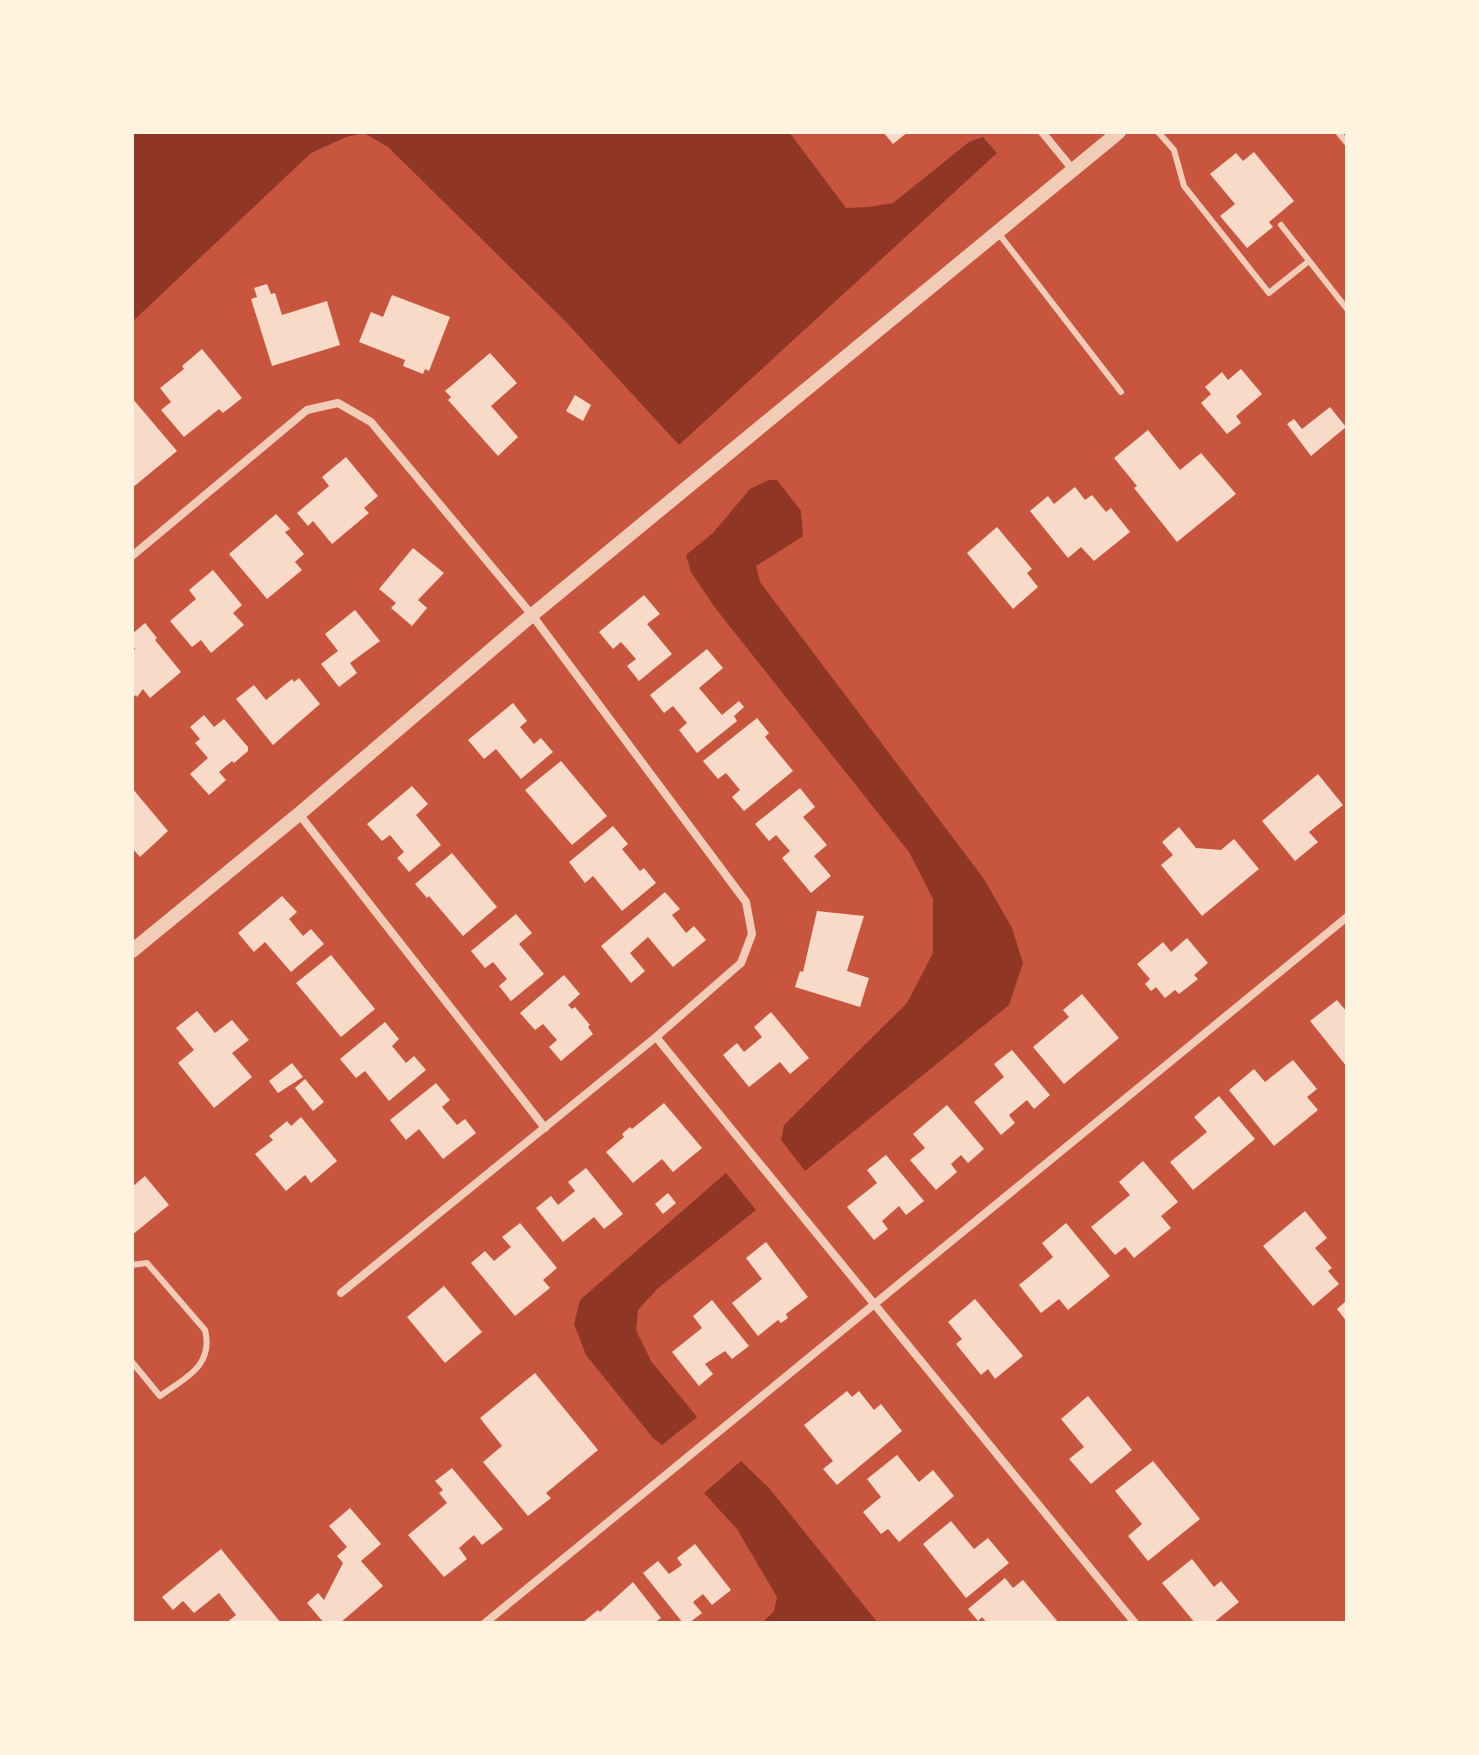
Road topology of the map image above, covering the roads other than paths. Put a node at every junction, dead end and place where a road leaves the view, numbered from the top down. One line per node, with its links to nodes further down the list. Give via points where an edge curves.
1 (1042, 132): 6 (street)
2 (1119, 132): 6 (street)
3 (1158, 132): 9 (lane, via 1174,150 1184,186 1269,293)
4 (1338, 132): 5 (lane)
5 (1347, 143)
6 (1074, 171): 8 (street)
7 (1281, 225): 9 (lane)
8 (998, 233): 11 (lane); 13 (street)
9 (1309, 261): 10 (lane)
10 (1347, 309)
11 (1121, 392)
12 (132, 556): 13 (street, via 307,410 338,403 371,422)
13 (532, 615): 14 (street); 17 (street, via 746,902 752,934 741,963)
14 (299, 814): 16 (street); 18 (street)
15 (1347, 917): 21 (street)
16 (132, 951)
17 (656, 1037): 18 (street); 21 (street)
18 (545, 1128): 20 (street)
19 (132, 1265): 22 (lane, via 147,1263 205,1330 208,1344 196,1370 160,1396)
20 (341, 1293)
21 (874, 1306): 23 (street); 24 (street)
22 (132, 1362)
23 (485, 1623)
24 (1135, 1623)

